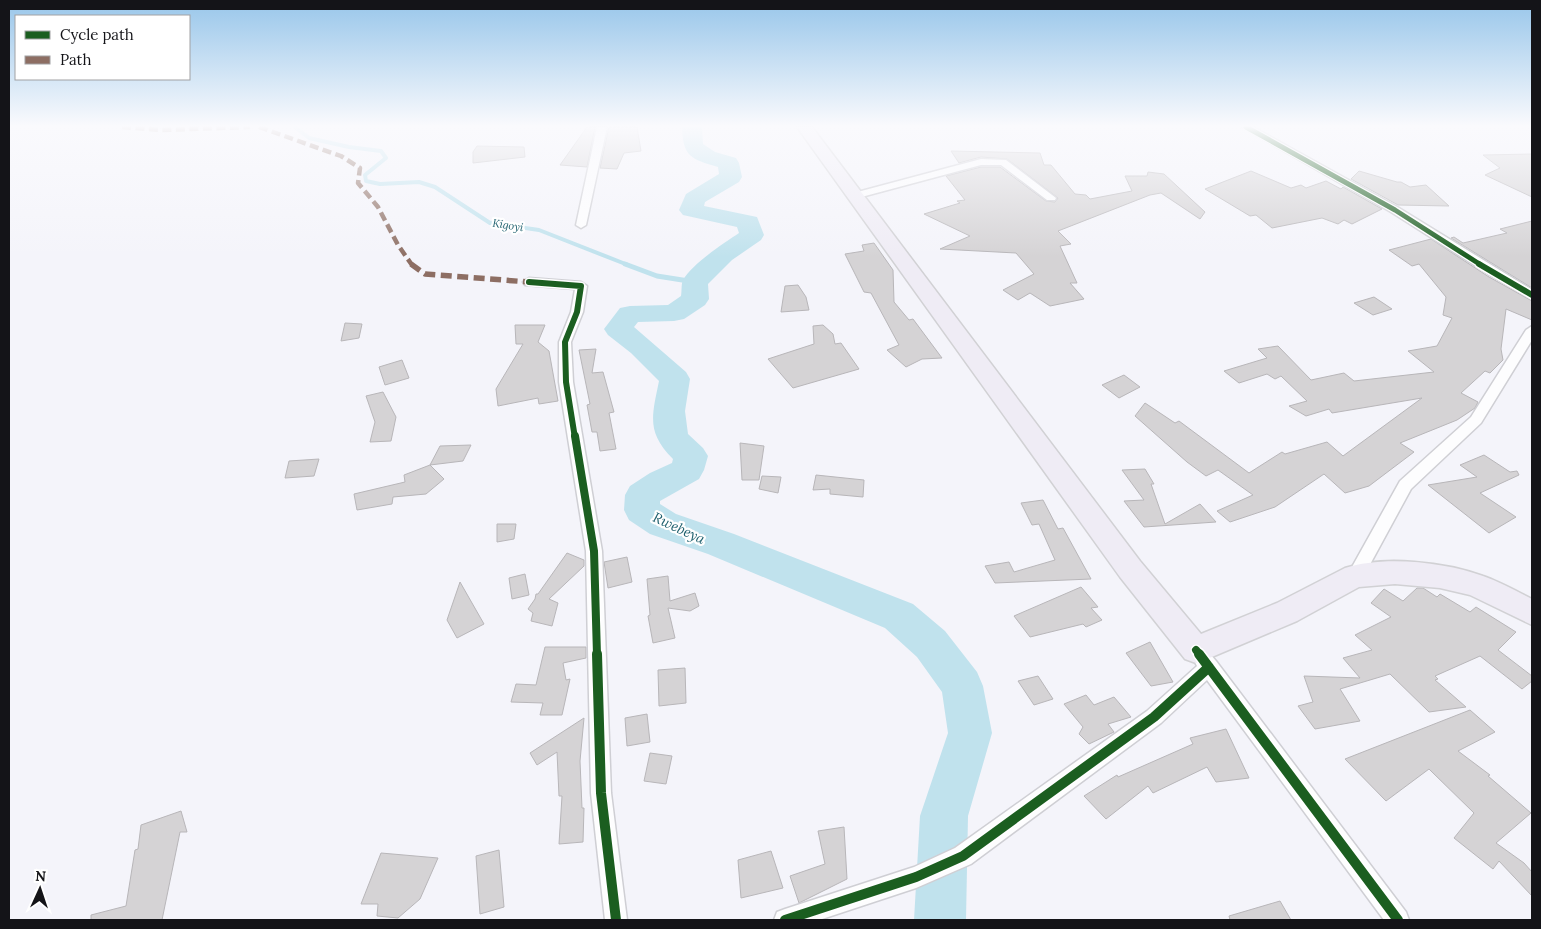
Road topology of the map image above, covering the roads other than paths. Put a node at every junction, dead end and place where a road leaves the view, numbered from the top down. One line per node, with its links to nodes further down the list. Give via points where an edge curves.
1 (592, 170): 8 (street)
2 (835, 170): 6 (main road)
3 (945, 170): 6 (street)
4 (1014, 170): 7 (street)
5 (1324, 170): 10 (street)
6 (854, 196): 14 (main road, via 1130,569)
7 (1051, 198)
8 (581, 225)
9 (529, 282): 15 (street, via 581,286 577,312 565,342 566,382 594,551 601,793)
10 (1532, 294)
11 (1532, 330): 12 (street, via 1476,420 1405,485)
12 (1355, 576): 13 (main road, via 1395,573 1440,577 1476,585); 14 (main road)
13 (1532, 613)
14 (1202, 659): 16 (street, via 1154,717 963,856 916,877); 17 (street)
15 (616, 920)
16 (785, 920)
17 (1398, 920)

